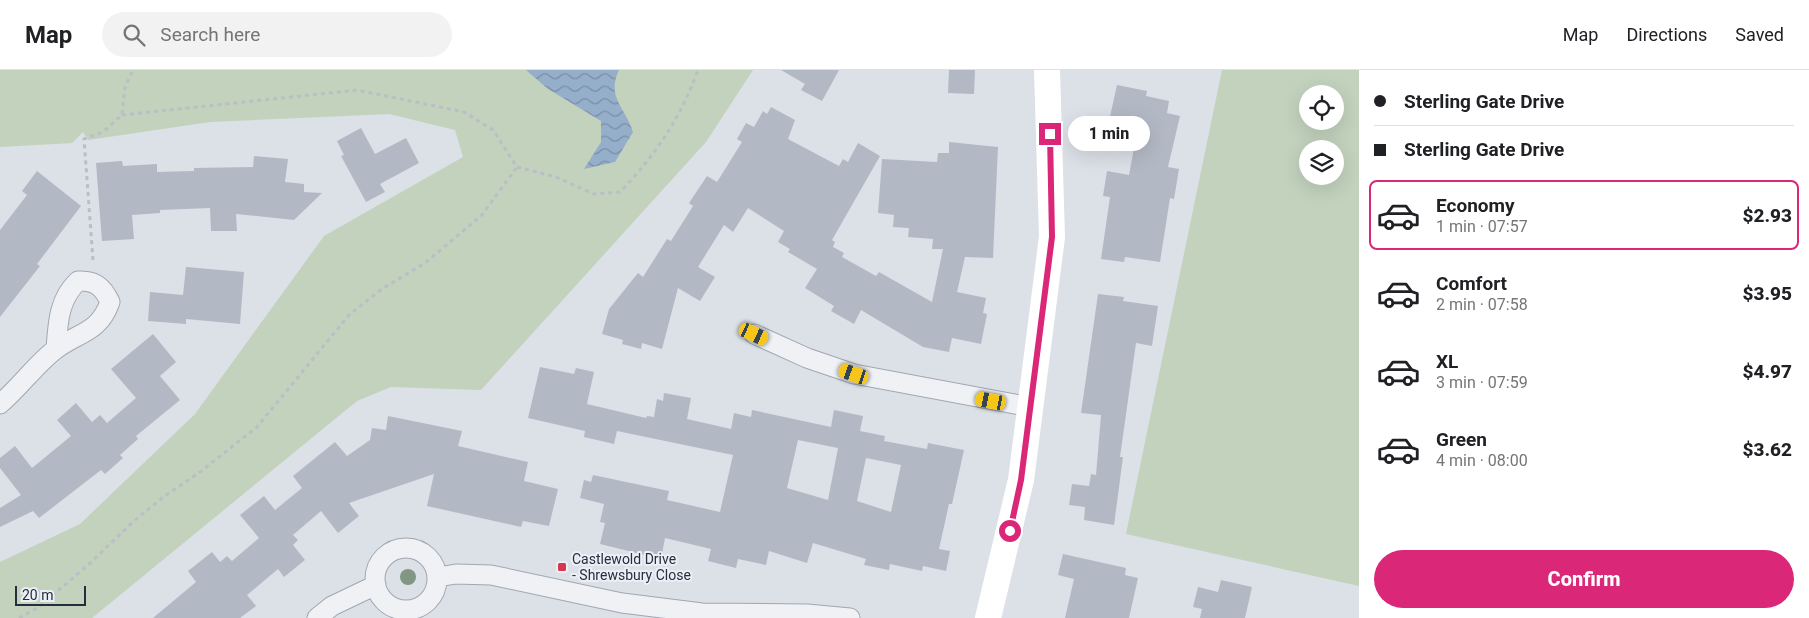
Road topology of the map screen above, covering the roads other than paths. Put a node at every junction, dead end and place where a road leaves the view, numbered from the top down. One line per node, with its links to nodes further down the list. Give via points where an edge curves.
1 (1047, 70): 5 (street, via 1052,237)
2 (754, 334): 5 (street, via 854,374)
3 (56, 349): 3 (street, via 59,318 67,291 78,281 90,281 104,289 110,302 105,316 93,328); 4 (street)
4 (0, 404)
5 (1031, 407): 11 (street, via 1021,480)
6 (438, 577): 7 (street, via 430,558 422,552 402,548 384,556 375,575); 8 (street, via 432,597); 10 (street, via 491,575 622,603 702,613 807,614)
7 (376, 585): 8 (street, via 379,594 395,608); 9 (street, via 332,606)
8 (416, 613)
9 (317, 618)
10 (850, 618)
11 (988, 618)

